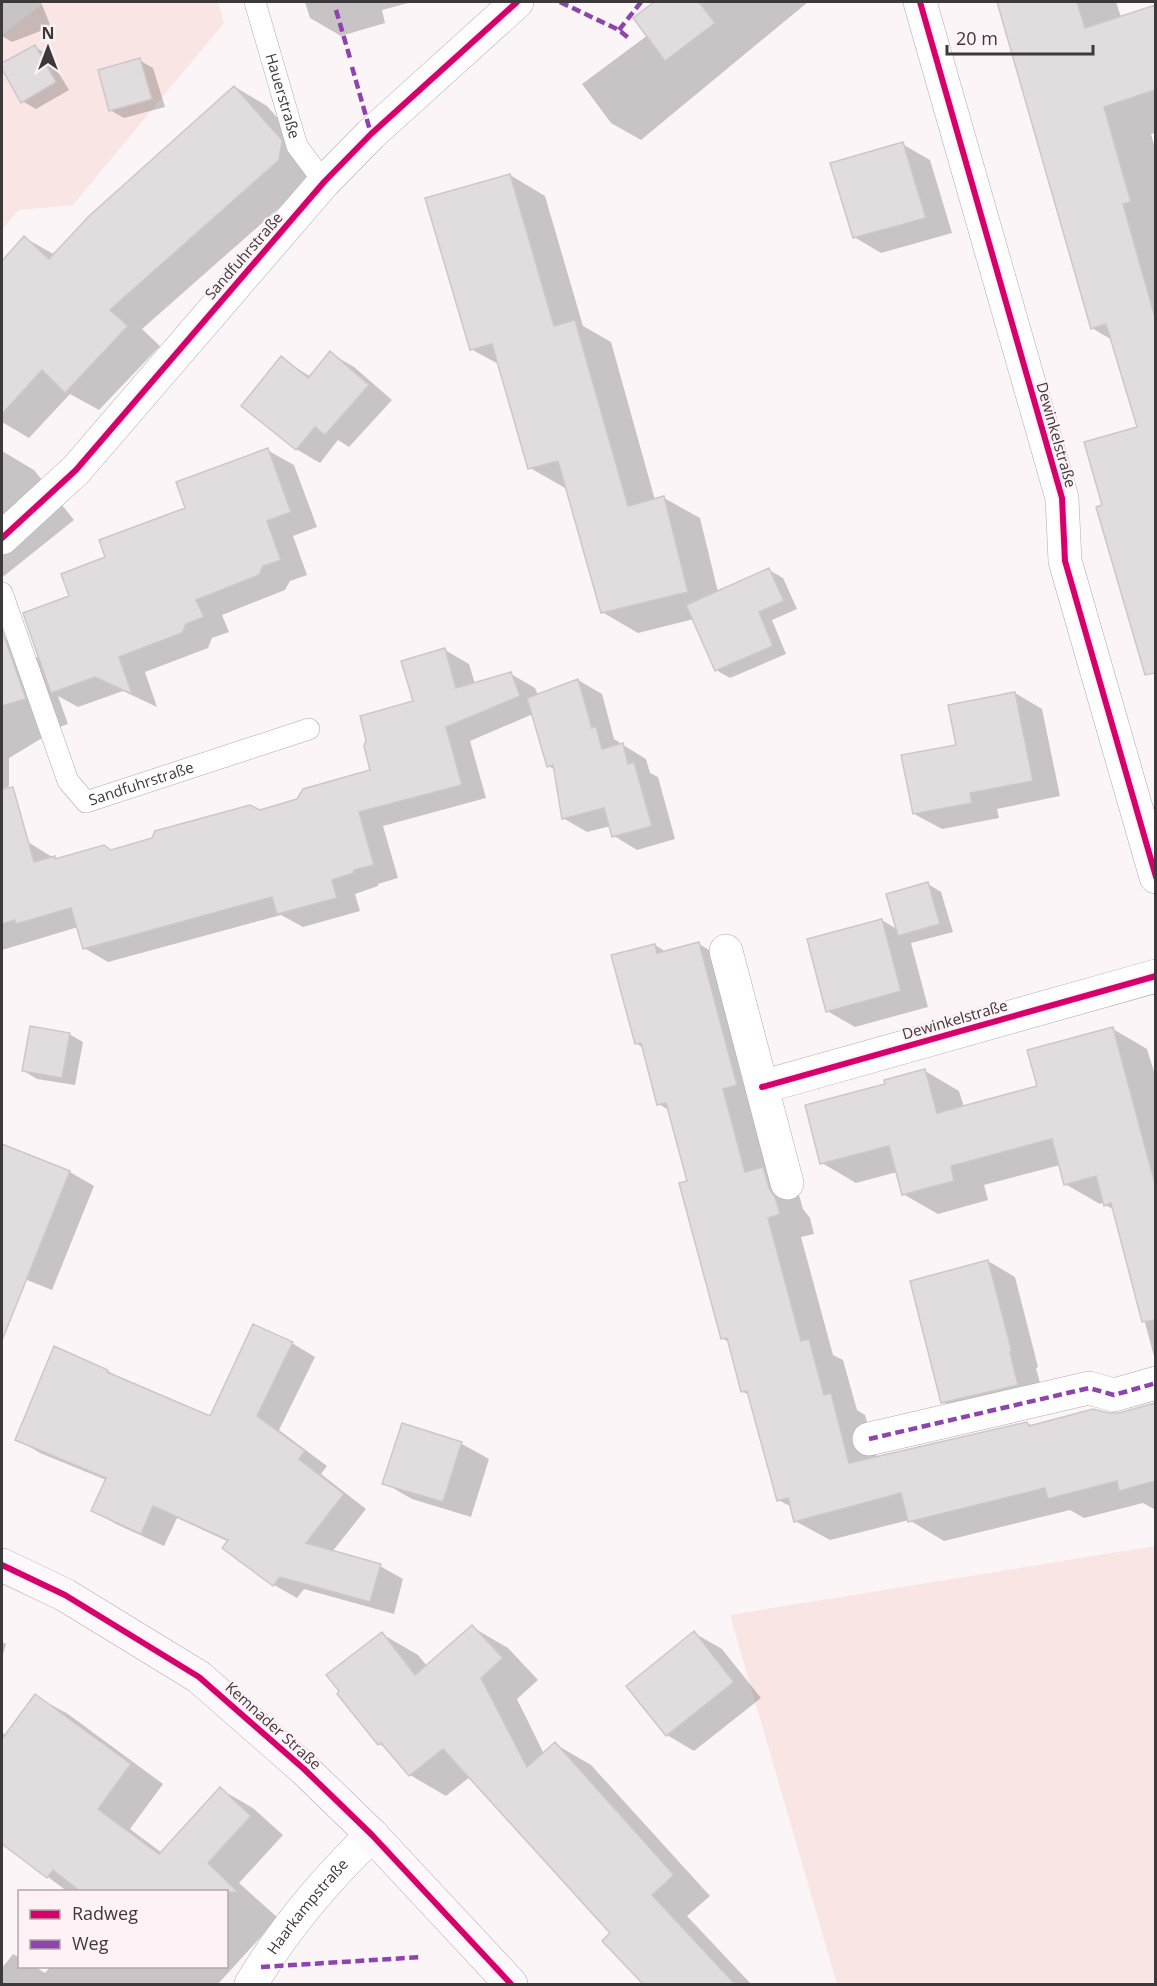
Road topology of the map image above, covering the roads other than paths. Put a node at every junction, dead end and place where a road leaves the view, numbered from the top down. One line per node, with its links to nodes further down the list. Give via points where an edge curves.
1 (255, 2): 4 (lane, Hauerstraße, via 297,146)
2 (517, 2): 4 (street, Sandfuhrstraße, via 371,134)
3 (920, 2): 8 (street, Dewinkelstraße, via 1062,498 1065,561)
4 (324, 182): 5 (street, Sandfuhrstraße, via 76,470)
5 (2, 538)
6 (2, 593): 7 (lane, Sandfuhrstraße, via 68,781 86,802)
7 (309, 729)
8 (1155, 877)
9 (726, 951): 11 (street)
10 (1155, 976): 11 (street, Dewinkelstraße)
11 (762, 1087): 12 (street)
12 (787, 1183)
13 (1155, 1383): 14 (street, via 1114,1395 1089,1388)
14 (869, 1439)
15 (2, 1565): 16 (street, Kemnader Straße, via 65,1595 199,1677)
16 (372, 1835): 17 (street, Haarkampstraße, via 319,1889); 18 (street, Kemnader Straße)
17 (250, 1984)
18 (511, 1984)

